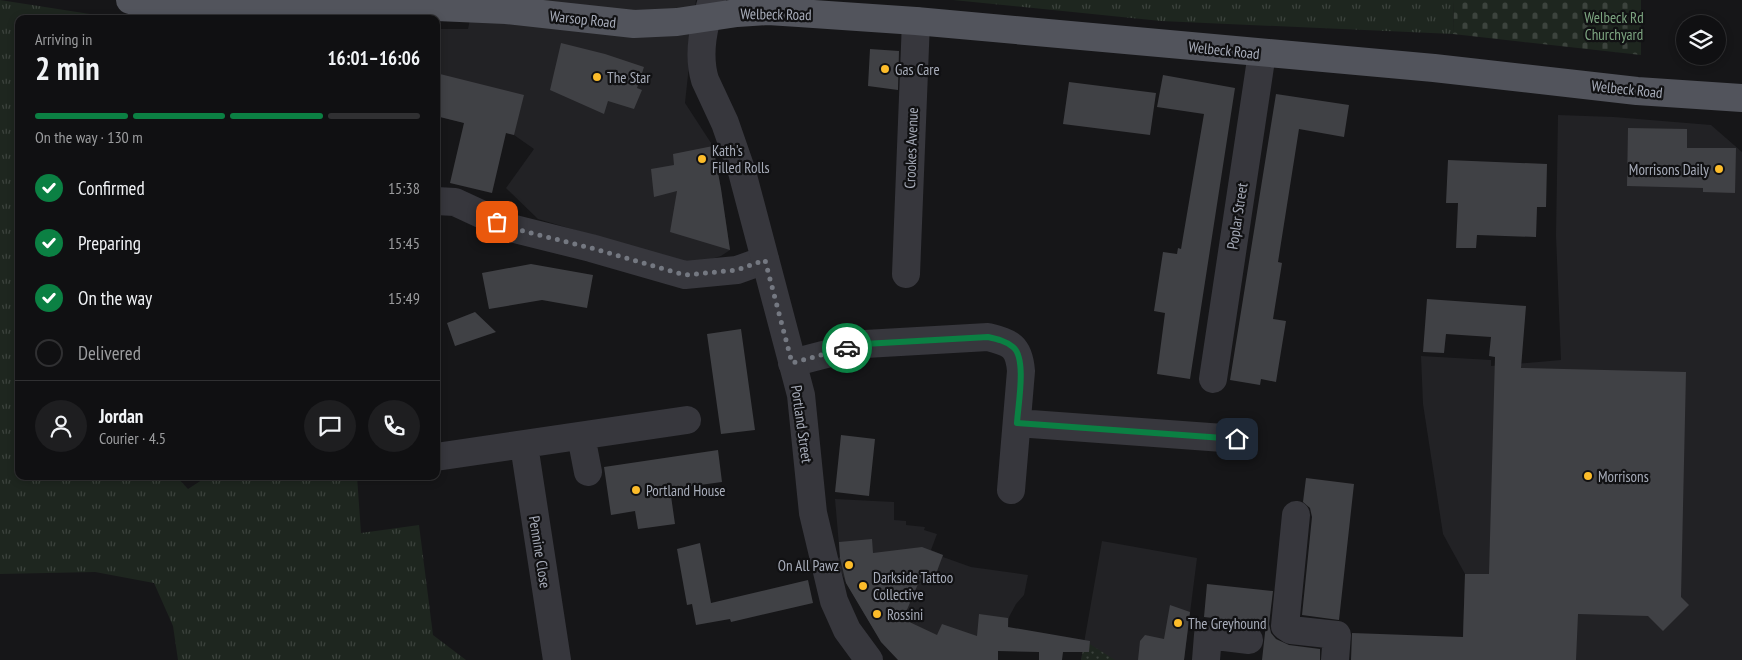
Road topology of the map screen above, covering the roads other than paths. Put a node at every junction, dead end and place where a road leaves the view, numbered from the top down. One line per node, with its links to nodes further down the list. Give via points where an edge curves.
1 (130, 0): 4 (main road, Warsop Road)
2 (314, 6): 3 (main road, Warsop Road, via 506,10 634,24 677,22); 4 (main road, Warsop Road)
3 (709, 9): 5 (main road, Welbeck Road); 9 (street, Portland Street, via 701,52 702,69 734,145)
4 (266, 15)
5 (916, 21): 6 (main road, Welbeck Road); 10 (street, Crookes Avenue)
6 (1262, 54): 7 (main road, Welbeck Road, via 1443,69 1637,91); 12 (street, Poplar Street)
7 (1742, 98)
8 (440, 201): 9 (street, via 455,202 511,228 685,275 737,270)
9 (765, 260): 11 (street, Portland Street)
10 (906, 274)
11 (792, 363): 14 (street, via 864,344 988,337 1004,341 1020,356); 23 (street, Portland Street, via 801,394 816,532 834,601)
12 (1213, 379)
13 (687, 420): 15 (street)
14 (1017, 423): 16 (street); 20 (street)
15 (581, 436): 17 (street); 19 (street)
16 (1237, 439)
17 (524, 444): 18 (street); 24 (street, Pennine Close)
18 (440, 456)
19 (588, 472)
20 (1011, 490)
21 (1296, 515): 26 (street, via 1285,626 1291,630 1337,635)
22 (1249, 640): 25 (street, via 1208,635)
23 (864, 658)
24 (557, 660)
25 (1206, 660)
26 (1335, 660)

